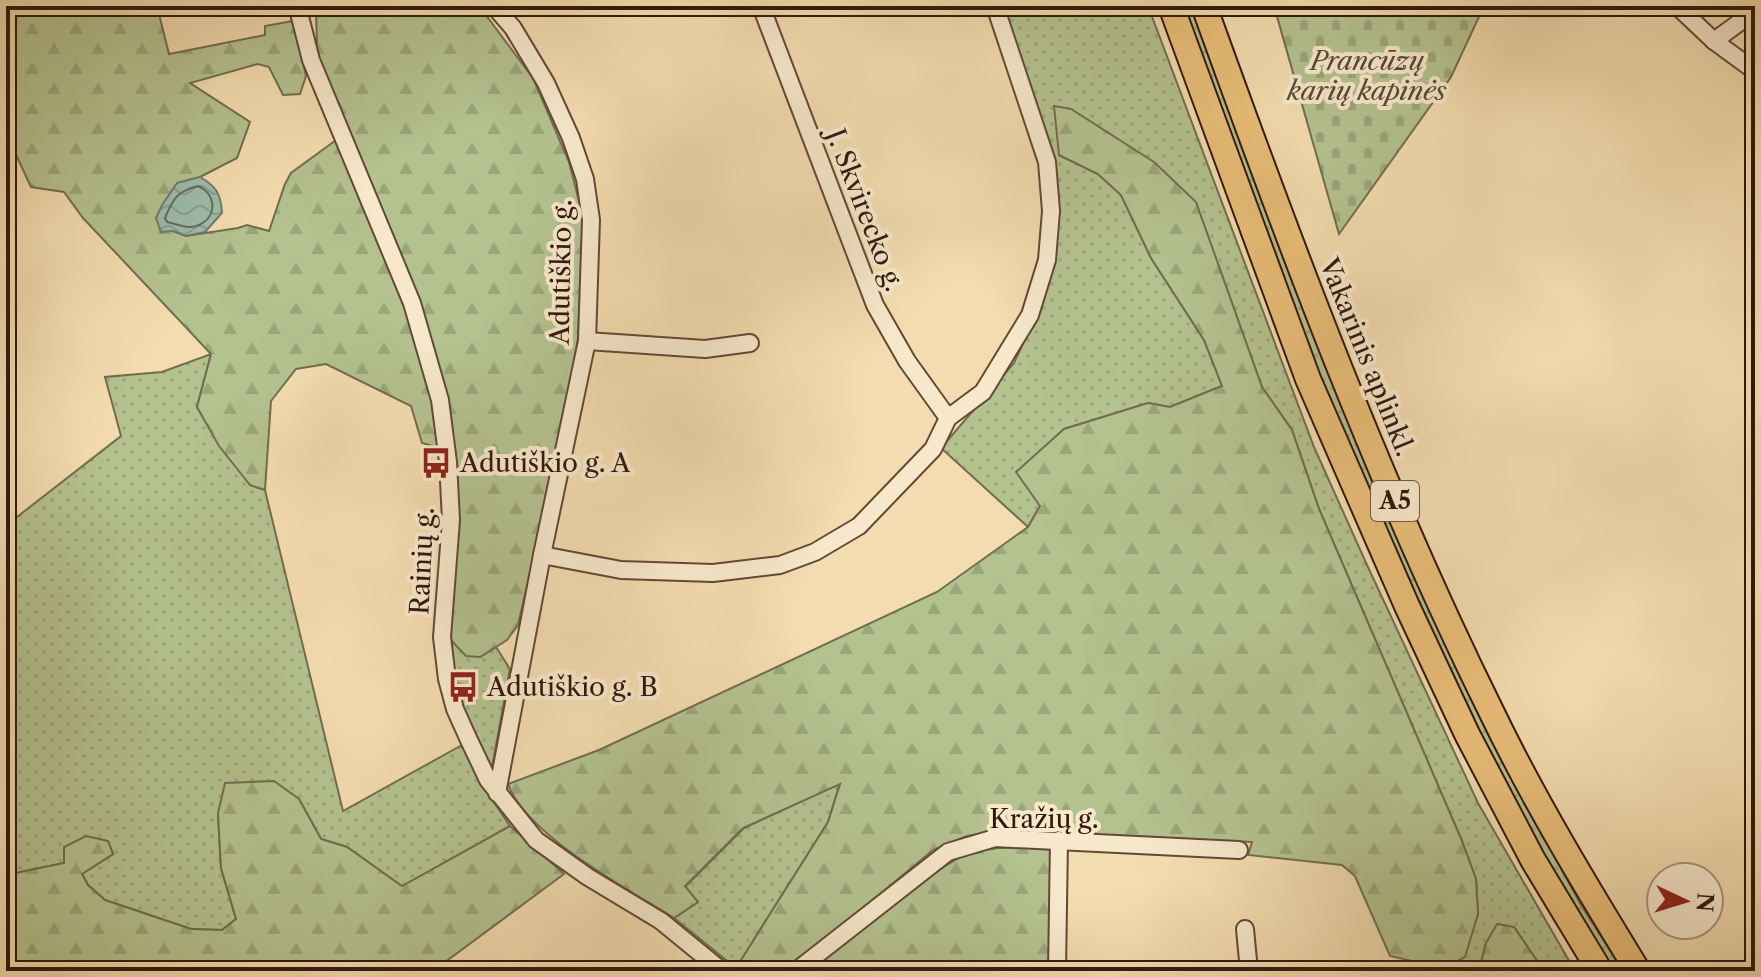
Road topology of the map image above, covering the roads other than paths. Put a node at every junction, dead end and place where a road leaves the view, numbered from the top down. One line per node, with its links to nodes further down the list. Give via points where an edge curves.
1 (494, 6): 11 (street, Adutiškio g., via 546,83 585,179 591,220)
2 (761, 6): 13 (street, J. Skvirecko g., via 875,305)
3 (995, 6): 13 (street, via 1047,162 1047,260 1030,315 983,392)
4 (1171, 6): 23 (highway, A5, via 1308,379 1407,606 1533,860)
5 (1204, 6): 24 (highway, Vakarinis aplinkl. / A5, via 1334,357 1432,588 1558,840)
6 (1677, 6): 9 (street)
7 (301, 7): 15 (street, Rainių g., via 311,60 412,303 440,400 451,520 442,637 447,679 455,709)
8 (1755, 11): 9 (street)
9 (1714, 41): 10 (street)
10 (1755, 71)
11 (587, 341): 12 (street, via 705,349); 14 (street, Adutiškio g.)
12 (750, 343)
13 (948, 418): 14 (street, via 933,449 859,526 780,565 713,573 621,570)
14 (542, 555): 15 (street, Adutiškio g.)
15 (497, 793): 19 (street, Rainių g., via 536,840 661,921)
16 (1059, 840): 17 (street, Kražių g.); 20 (street, Kražių g., via 995,838 948,852); 21 (street)
17 (1239, 850)
18 (1245, 929): 22 (street)
19 (722, 971)
20 (796, 971)
21 (1057, 971)
22 (1249, 971)
23 (1600, 971)
24 (1638, 971)

